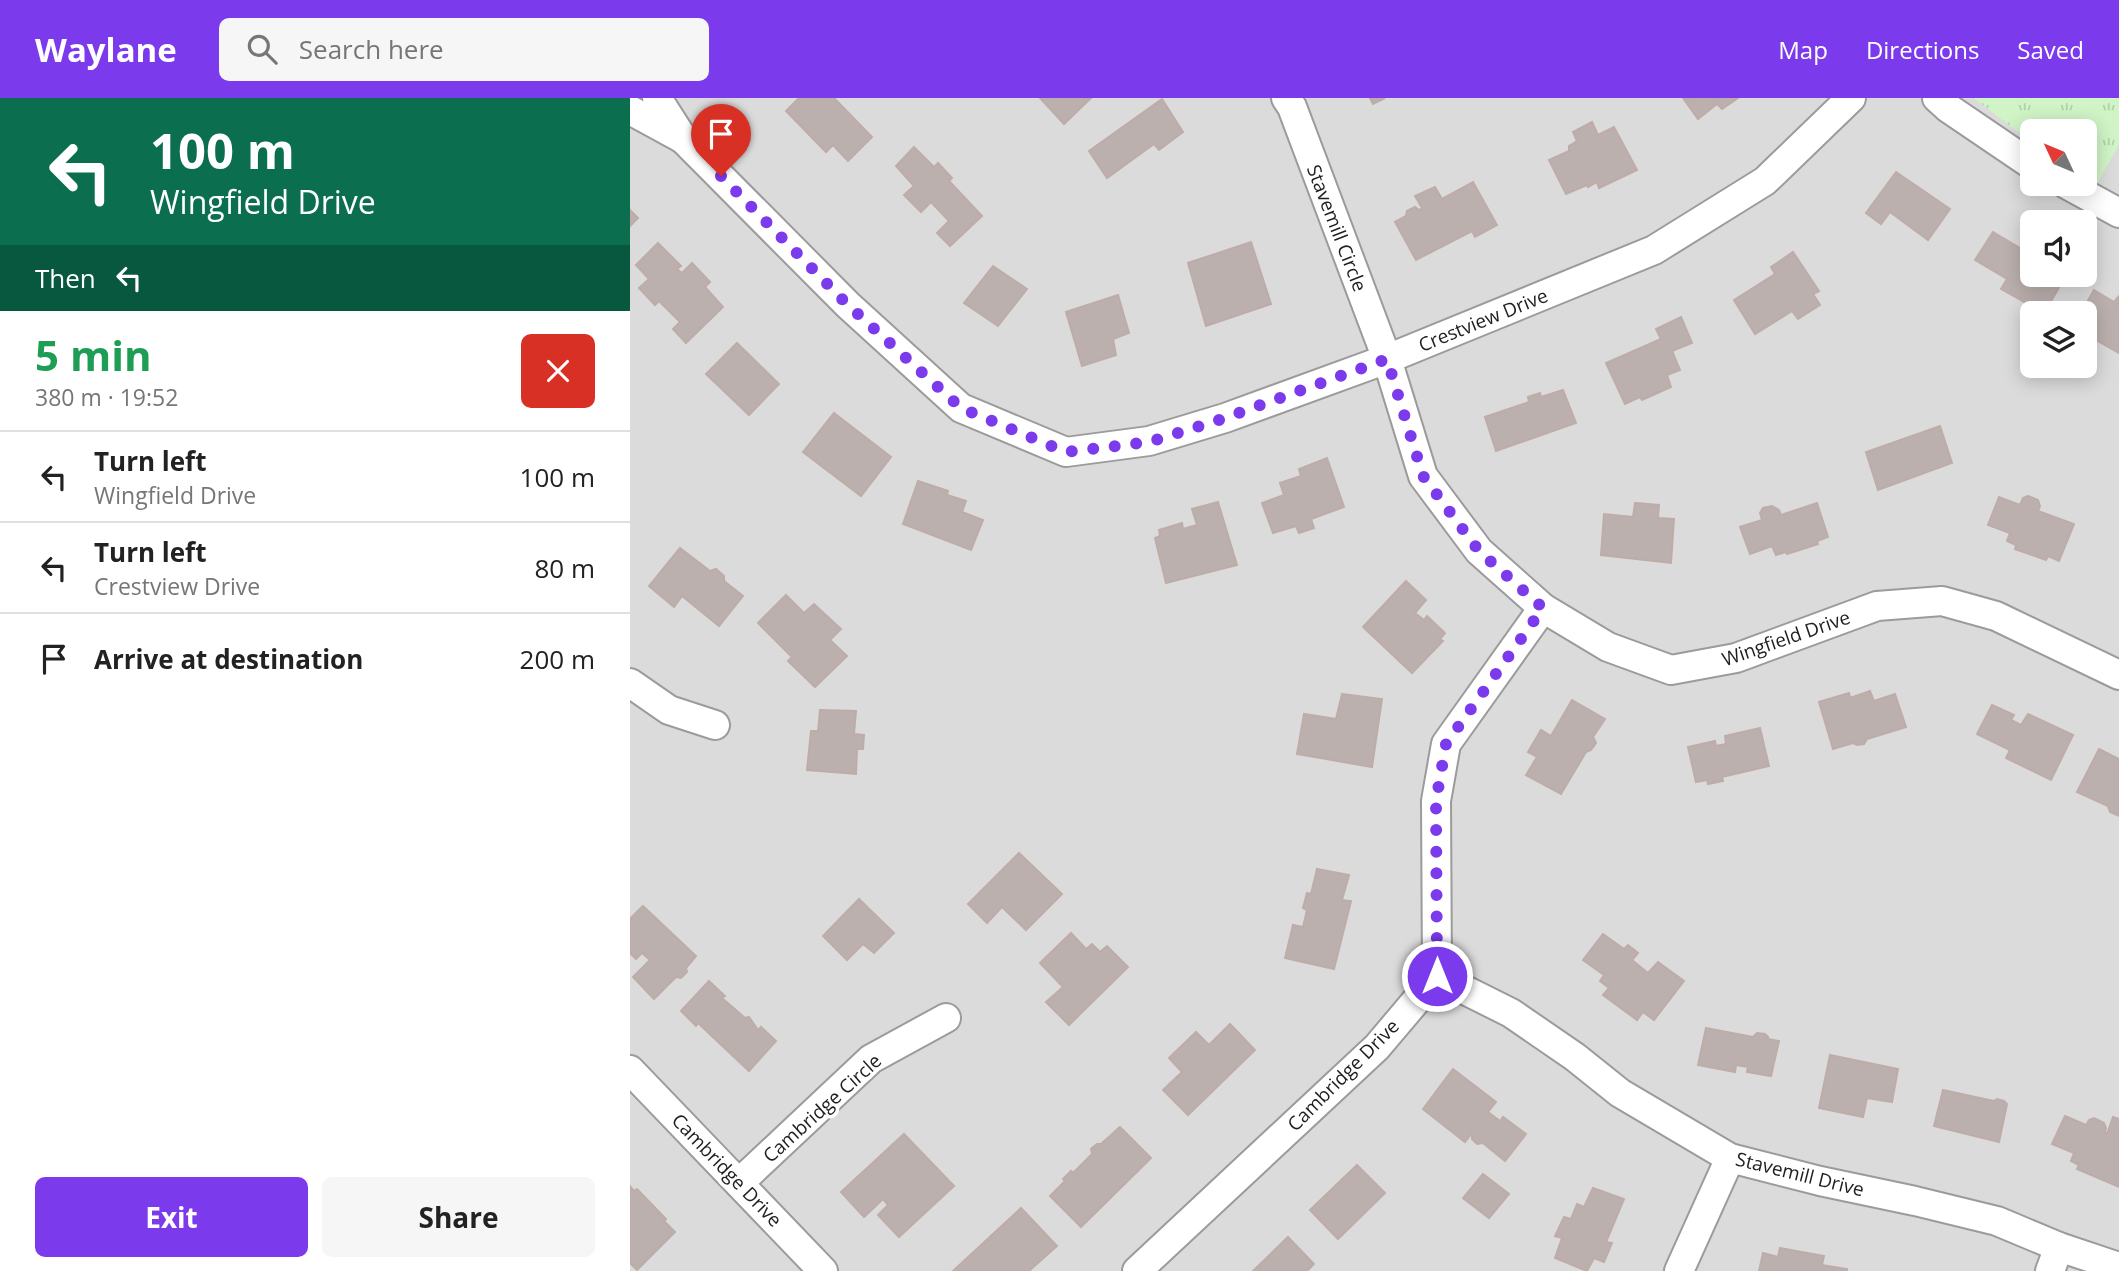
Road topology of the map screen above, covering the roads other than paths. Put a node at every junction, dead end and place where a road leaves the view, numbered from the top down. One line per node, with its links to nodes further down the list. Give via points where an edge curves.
1 (657, 98): 6 (street, Crestview Drive)
2 (1286, 98): 10 (street, Stavemill Circle)
3 (1851, 98): 10 (street, Crestview Drive, via 1765,181 1654,250)
4 (1937, 98): 7 (street)
5 (630, 110): 6 (street, Crestview Drive)
6 (684, 140): 10 (street, Crestview Drive, via 848,305 961,408 1066,452 1149,442)
7 (2020, 157)
8 (2088, 196): 9 (street)
9 (2119, 213)
10 (1387, 359): 11 (street, Wingfield Drive, via 1423,476 1479,551)
11 (1543, 608): 12 (street, Wingfield Drive, via 1608,647 1671,670 1736,658 1877,606 1942,601 1996,616); 15 (street, via 1446,744 1436,801)
12 (2119, 675)
13 (630, 683): 14 (street, via 669,710)
14 (715, 725)
15 (1437, 976): 18 (street, Stavemill Drive, via 1511,1013 1620,1093); 23 (street, Cambridge Drive, via 1377,1047)
16 (946, 1018): 19 (street, Cambridge Circle, via 871,1059)
17 (630, 1070): 19 (street, Cambridge Drive)
18 (1730, 1158): 20 (street, Stavemill Drive, via 1997,1221); 24 (street)
19 (739, 1183): 22 (street, Cambridge Drive)
20 (2054, 1259): 21 (street, Stavemill Drive)
21 (2119, 1267)
22 (822, 1271)
23 (1137, 1271)
24 (1679, 1271)

